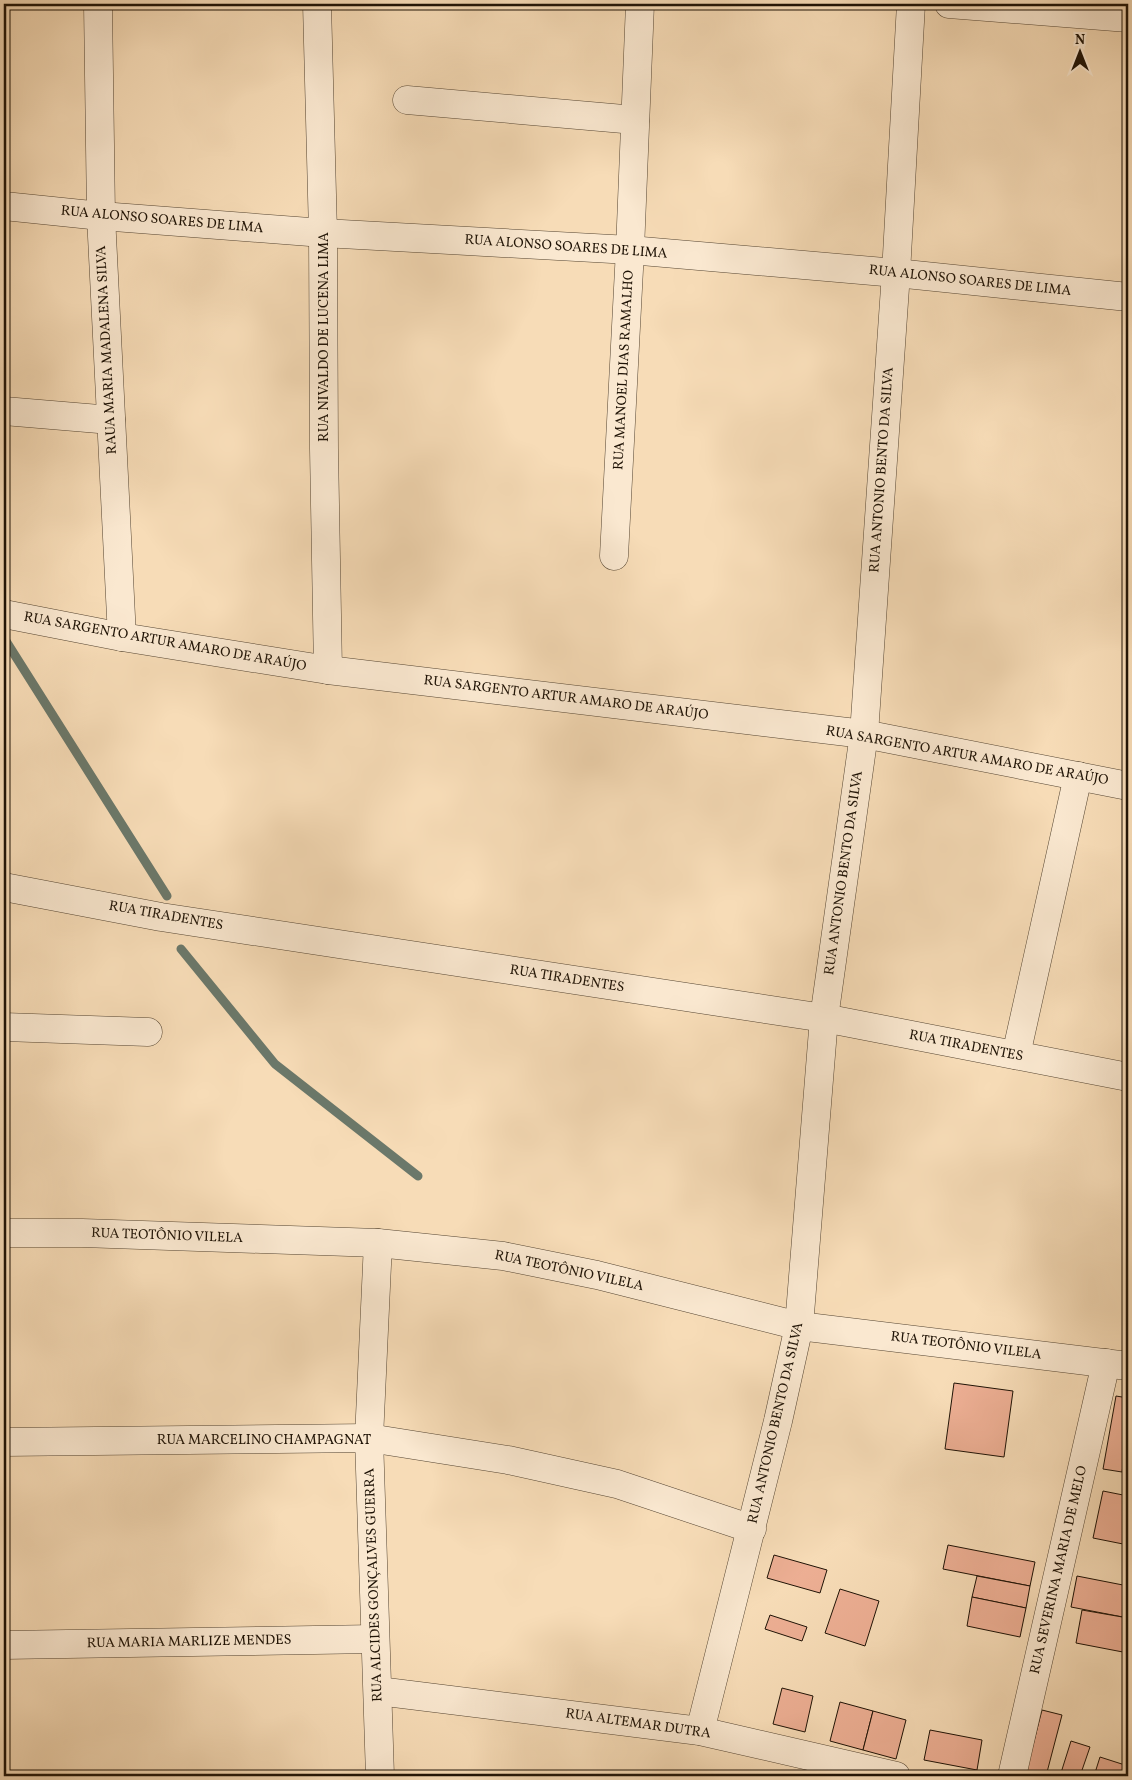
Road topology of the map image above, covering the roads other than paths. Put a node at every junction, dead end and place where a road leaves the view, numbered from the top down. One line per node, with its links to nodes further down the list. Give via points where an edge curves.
1 (98, 4): 10 (street, RAUA MARIA MADALENA SILVA)
2 (317, 4): 11 (street, RUA NIVALDO DE LUCENA LIMA)
3 (640, 4): 8 (street, RUA MANOEL DIAS RAMALHO)
4 (911, 4): 13 (street, RUA ANTONIO BENTO DA SILVA)
5 (949, 4): 6 (street)
6 (1128, 18)
7 (407, 100): 8 (street)
8 (635, 120): 12 (street, RUA MANOEL DIAS RAMALHO)
9 (4, 206): 10 (street, RUA ALONSO SOARES DE LIMA)
10 (101, 216): 11 (street, RUA ALONSO SOARES DE LIMA); 16 (street, RAUA MARIA MADALENA SILVA)
11 (323, 233): 12 (street, RUA ALONSO SOARES DE LIMA); 20 (street, RUA NIVALDO DE LUCENA LIMA)
12 (630, 250): 13 (street, RUA ALONSO SOARES DE LIMA); 17 (street, RUA MANOEL DIAS RAMALHO)
13 (896, 273): 14 (street, RUA ALONSO SOARES DE LIMA); 21 (street, RUA ANTONIO BENTO DA SILVA)
14 (1128, 297)
15 (4, 411): 16 (street)
16 (111, 420): 19 (street, RAUA MARIA MADALENA SILVA)
17 (614, 556)
18 (4, 614): 19 (street, RUA SARGENTO ARTUR AMARO DE ARAÚJO)
19 (122, 637): 20 (street, RUA SARGENTO ARTUR AMARO DE ARAÚJO)
20 (328, 670): 21 (street, RUA SARGENTO ARTUR AMARO DE ARAÚJO)
21 (864, 734): 22 (street, RUA SARGENTO ARTUR AMARO DE ARAÚJO); 25 (street, RUA ANTONIO BENTO DA SILVA)
22 (1078, 776): 23 (street, RUA SARGENTO ARTUR AMARO DE ARAÚJO); 28 (street)
23 (1128, 786)
24 (4, 887): 25 (street, RUA TIRADENTES, via 161,917)
25 (824, 1018): 28 (street, RUA TIRADENTES); 32 (street, RUA ANTONIO BENTO DA SILVA)
26 (4, 1027): 27 (street)
27 (148, 1032)
28 (1016, 1055): 29 (street, RUA TIRADENTES)
29 (1128, 1077)
30 (4, 1233): 31 (street, RUA TEOTÔNIO VILELA)
31 (378, 1243): 32 (street, RUA TEOTÔNIO VILELA, via 503,1256 597,1275); 34 (street, RUA ALCIDES GONÇALVES GUERRA)
32 (799, 1326): 33 (street, RUA TEOTÔNIO VILELA); 36 (street, RUA ANTONIO BENTO DA SILVA)
33 (1117, 1365): 43 (street, RUA SEVERINA MARIA DE MELO)
34 (368, 1438): 35 (street, RUA MARCELINO CHAMPAGNAT); 36 (street, RUA MARCELINO CHAMPAGNAT, via 508,1460 617,1484); 37 (street, RUA ALCIDES GONÇALVES GUERRA)
35 (4, 1442)
36 (752, 1528): 40 (street, RUA ANTONIO BENTO DA SILVA)
37 (375, 1640): 38 (street, RUA MARIA MARLIZE MENDES); 39 (street, RUA ALCIDES GONÇALVES GUERRA)
38 (4, 1645)
39 (378, 1691): 40 (street, RUA ALTEMAR DUTRA); 41 (street, RUA ALCIDES GONÇALVES GUERRA)
40 (700, 1731): 42 (street, RUA ALTEMAR DUTRA)
41 (380, 1776)
42 (896, 1776)
43 (1012, 1776)

